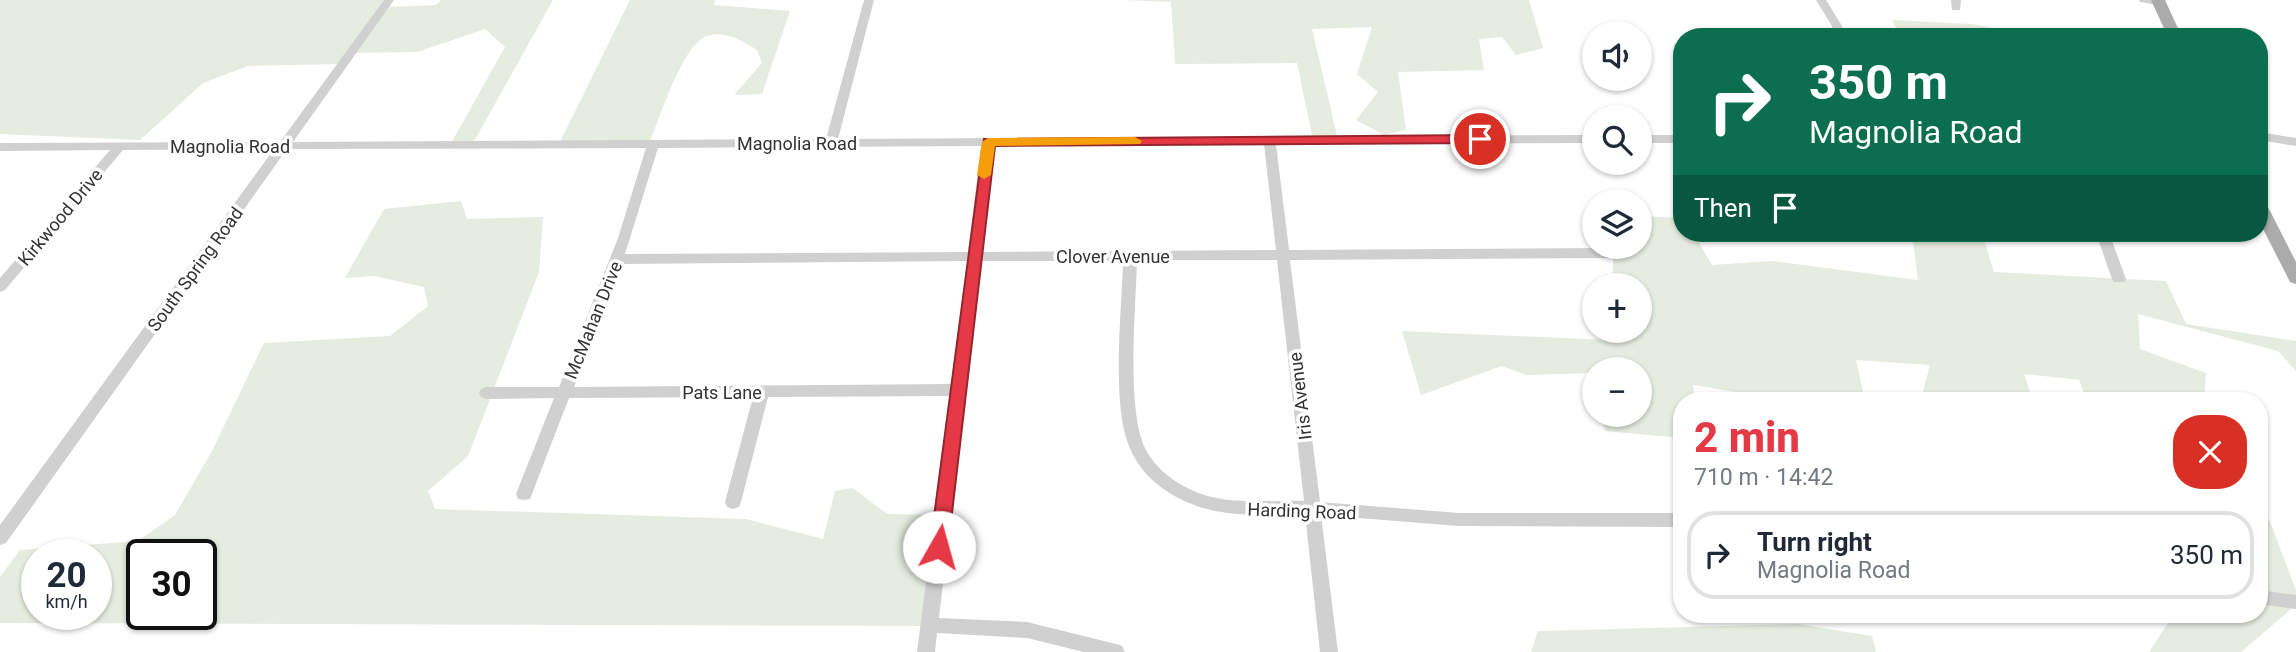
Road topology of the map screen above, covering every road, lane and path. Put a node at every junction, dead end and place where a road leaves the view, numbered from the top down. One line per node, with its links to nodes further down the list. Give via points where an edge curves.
1 (389, 0): 16 (street, South Spring Road)
2 (869, 0): 14 (street)
3 (1821, 0): 5 (street)
4 (2153, 1): 6 (main road)
5 (1837, 28)
6 (2170, 28)
7 (2268, 137): 13 (street)
8 (1582, 139): 11 (street, Magnolia Road)
9 (1652, 139): 10 (street)
10 (1673, 139)
11 (1270, 141): 12 (street, Magnolia Road); 22 (street, Iris Avenue)
12 (988, 142): 14 (street, Magnolia Road); 23 (street)
13 (2296, 142)
14 (831, 143): 15 (street, Magnolia Road)
15 (653, 144): 16 (street, Magnolia Road); 25 (street, McMahan Drive)
16 (284, 145): 17 (street, Magnolia Road); 37 (street, South Spring Road)
17 (120, 146): 18 (street, Magnolia Road); 28 (street, Kirkwood Drive)
18 (0, 147)
19 (2268, 223): 26 (main road)
20 (2105, 242): 27 (street)
21 (1582, 253): 22 (street, Clover Avenue)
22 (1284, 255): 24 (street, Clover Avenue); 35 (street, Iris Avenue)
23 (975, 256): 24 (street, Clover Avenue); 25 (street, Clover Avenue); 29 (street)
24 (1130, 256): 35 (street, Harding Road, via 1131,426 1136,447 1150,467 1178,491 1221,506)
25 (618, 259): 32 (street, McMahan Drive)
26 (2296, 278)
27 (2119, 279)
28 (0, 287)
29 (958, 390): 30 (street, Pats Lane); 40 (street)
30 (762, 391): 32 (street, Pats Lane); 34 (street)
31 (486, 393): 32 (street, Pats Lane)
32 (565, 393): 33 (street, McMahan Drive)
33 (524, 494)
34 (733, 502)
35 (1313, 509): 36 (street, Harding Road, via 1479,520); 43 (street, Iris Avenue)
36 (1673, 520)
37 (0, 538)
38 (2268, 598): 39 (street)
39 (2296, 603)
40 (929, 625): 41 (street); 42 (street, via 1027,630)
41 (926, 652)
42 (1116, 652)
43 (1329, 652)

